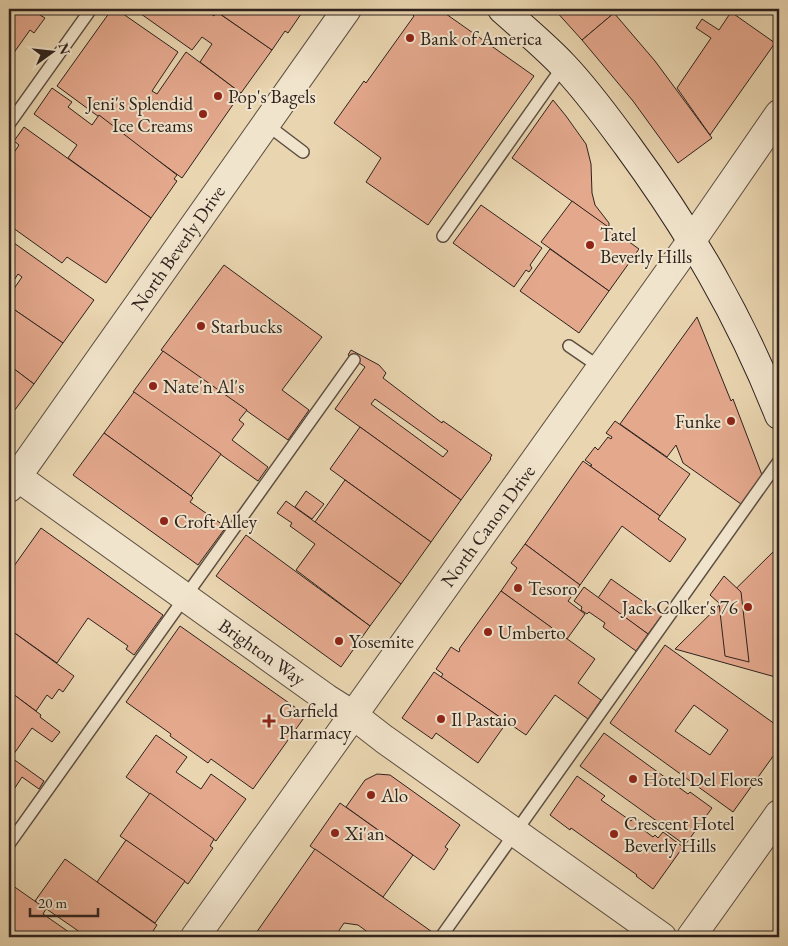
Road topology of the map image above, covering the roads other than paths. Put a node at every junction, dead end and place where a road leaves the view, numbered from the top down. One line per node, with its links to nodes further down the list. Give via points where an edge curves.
1 (91, 9): 6 (lane)
2 (347, 9): 7 (street, North Beverly Drive)
3 (502, 9): 4 (street)
4 (564, 65): 9 (lane); 10 (street, via 650,177)
5 (779, 114): 10 (street, North Canon Drive)
6 (9, 124)
7 (266, 124): 8 (lane); 16 (street, North Beverly Drive)
8 (303, 152)
9 (442, 236)
10 (692, 240): 13 (street, North Canon Drive); 14 (street, via 730,305)
11 (569, 346): 13 (lane)
12 (358, 355): 17 (lane)
13 (601, 368): 18 (street, North Canon Drive)
14 (779, 415)
15 (779, 461): 20 (lane)
16 (11, 479): 17 (street, Brighton Way)
17 (185, 597): 18 (street, Brighton Way); 21 (lane)
18 (353, 715): 20 (street, Brighton Way); 22 (street, North Canon Drive)
19 (779, 814): 25 (street)
20 (515, 833): 23 (lane); 24 (street, Brighton Way)
21 (9, 844)
22 (195, 937)
23 (441, 937)
24 (662, 937)
25 (691, 937)

